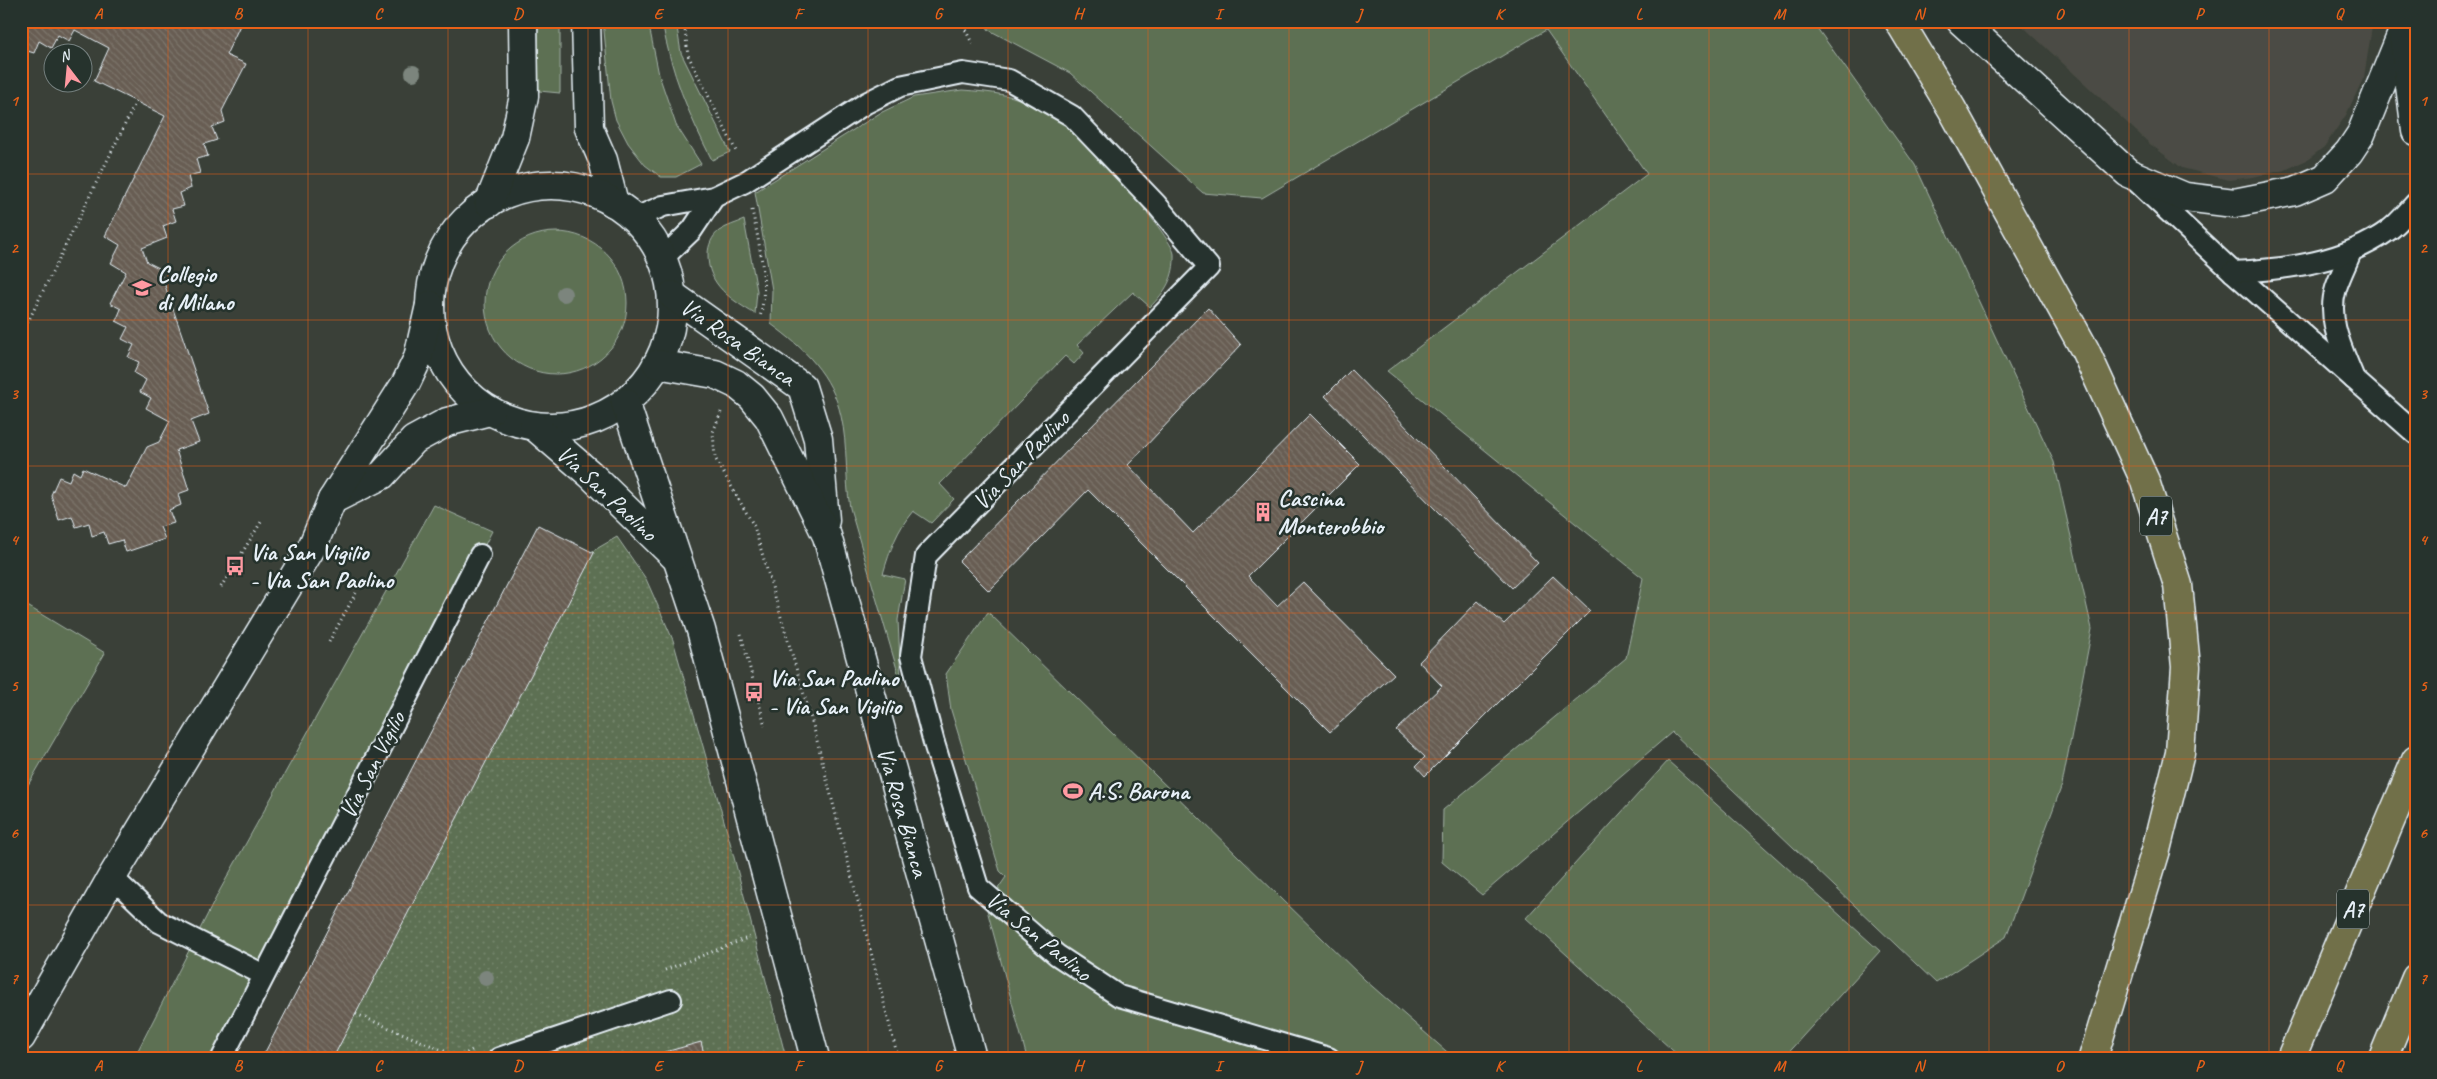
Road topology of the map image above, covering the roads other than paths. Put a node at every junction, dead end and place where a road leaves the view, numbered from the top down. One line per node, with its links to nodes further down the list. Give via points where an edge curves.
1 (523, 21): 9 (street, via 524,96 515,138)
2 (586, 21): 11 (street, via 588,128)
3 (1899, 21): 38 (highway, A7, via 1952,109 2085,350 2145,481 2178,585 2186,667 2180,753 2156,850)
4 (1961, 21): 7 (street)
5 (2404, 26): 6 (street); 7 (street, via 2361,134 2325,178 2295,191 2234,203 2185,197)
6 (2416, 131)
7 (2128, 173): 14 (lane)
8 (714, 197): 11 (lane, Via San Paolino); 13 (lane, via 692,230); 37 (lane, Via San Paolino, via 745,182 866,103 900,86 963,73 1009,80 1072,116 1156,204 1209,267 926,556 910,656 978,887 991,900 1057,955 1119,996)
9 (489, 203): 11 (street, via 512,192 542,186 587,191); 16 (street, via 462,225 445,248 434,277)
10 (2416, 203): 12 (lane, via 2390,230)
11 (624, 211): 13 (street, via 647,233)
12 (2351, 252): 14 (lane, via 2300,266); 18 (lane, via 2335,290 2333,316)
13 (662, 259): 15 (street)
14 (2232, 272): 18 (lane)
15 (672, 295): 17 (street, via 670,325); 24 (street, Via Rosa Bianca, via 802,387 818,440)
16 (430, 305): 20 (street, via 433,336 444,364 462,388); 23 (street, via 418,358 406,383)
17 (657, 364): 19 (street, via 647,380); 24 (street, Via Rosa Bianca, via 715,374 736,384 752,397 769,418)
18 (2356, 383): 22 (lane)
19 (625, 402): 21 (street, via 586,422 556,427); 26 (street, Via San Paolino)
20 (490, 411): 21 (street); 23 (street, via 448,422 414,440 382,474)
21 (534, 426): 26 (street, Via San Paolino, via 591,475)
22 (2416, 434)
23 (332, 500): 28 (street, via 314,545)
24 (826, 536): 36 (street, Via Rosa Bianca)
25 (480, 555): 29 (lane, Via San Vigilio)
26 (679, 560): 35 (street, Via San Paolino, via 723,708)
27 (2416, 760): 39 (highway, A7)
28 (112, 877): 29 (lane, via 159,922); 32 (street)
29 (264, 975): 33 (lane, Via San Vigilio)
30 (2416, 978): 40 (highway)
31 (671, 1000): 34 (lane)
32 (21, 1037)
33 (222, 1058)
34 (499, 1058)
35 (815, 1058)
36 (972, 1058)
37 (1328, 1058)
38 (2093, 1058)
39 (2291, 1058)
40 (2383, 1058)

